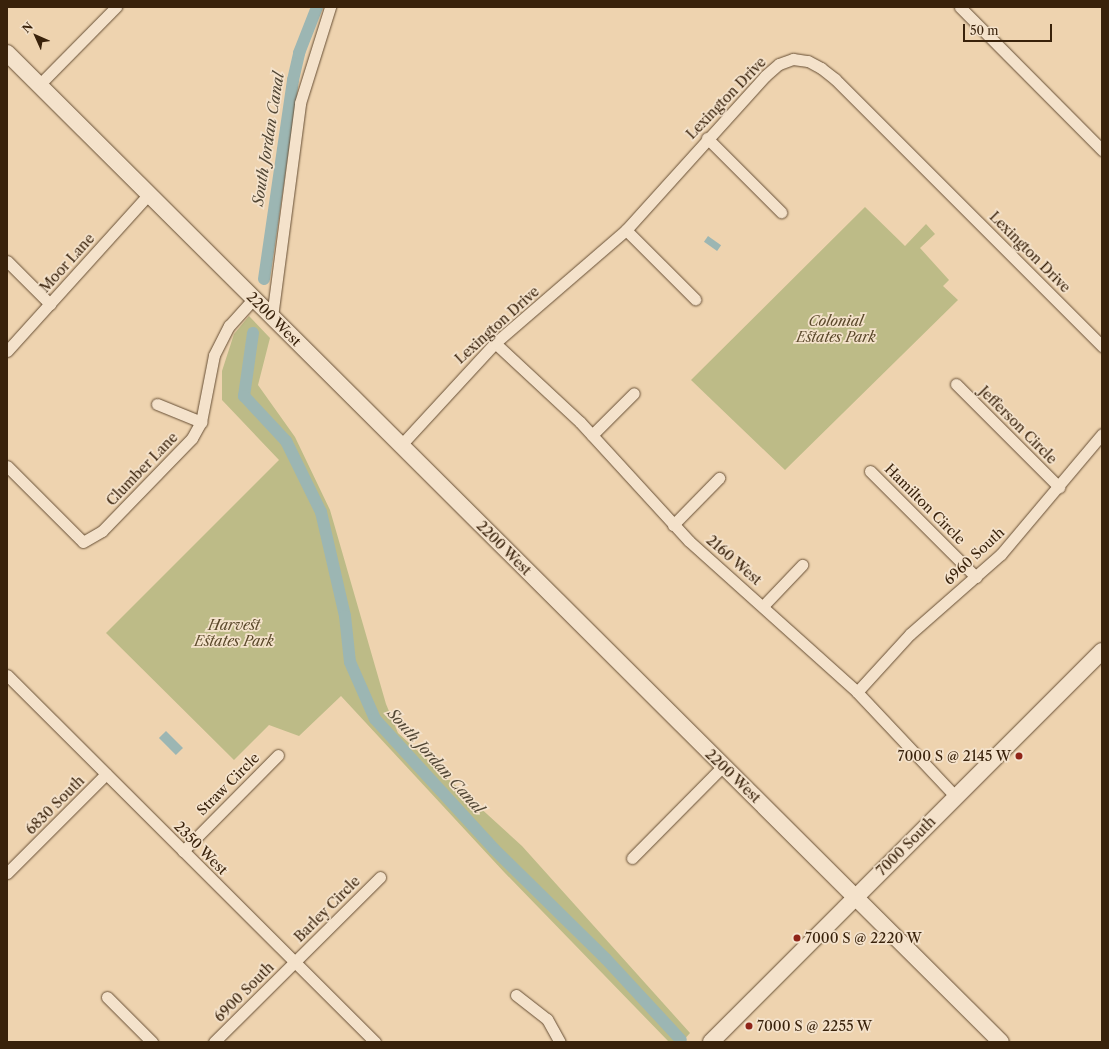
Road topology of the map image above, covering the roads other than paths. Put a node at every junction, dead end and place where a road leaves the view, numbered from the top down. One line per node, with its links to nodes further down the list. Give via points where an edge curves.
1 (116, 7): 5 (street)
2 (330, 7): 15 (street, via 300,102)
3 (960, 7): 7 (street)
4 (7, 53): 5 (street, 2200 West)
5 (38, 85): 8 (street, 2200 West)
6 (708, 138): 9 (street); 10 (street, Lexington Drive); 17 (street, Lexington Drive, via 751,90 780,64 793,59 808,61 821,68)
7 (1102, 150)
8 (149, 194): 12 (street, 2200 West); 14 (street, Moor Lane)
9 (781, 212)
10 (626, 230): 13 (street); 16 (street, Lexington Drive)
11 (7, 261): 14 (street)
12 (254, 298): 15 (street, 2200 West); 22 (street, Clumber Lane, via 229,326 214,355)
13 (696, 299)
14 (50, 304): 18 (street, Moor Lane)
15 (272, 317): 25 (street, 2200 West)
16 (495, 344): 24 (street, 2160 West); 25 (street, Lexington Drive)
17 (1102, 346)
18 (7, 351)
19 (956, 384): 29 (street, Jefferson Circle)
20 (634, 393): 24 (street)
21 (157, 404): 22 (street)
22 (201, 422): 26 (street, Clumber Lane, via 192,438 172,461 102,531 83,542)
23 (1102, 434): 29 (street, 6960 South)
24 (592, 435): 30 (street, 2160 West)
25 (401, 445): 38 (street, 2200 West)
26 (7, 466)
27 (870, 470): 32 (street, Hamilton Circle)
28 (719, 478): 30 (street)
29 (1059, 487): 32 (street, 6960 South, via 1027,526)
30 (672, 525): 33 (street, 2160 West)
31 (802, 565): 33 (street)
32 (976, 577): 36 (street, 6960 South, via 910,634)
33 (762, 606): 36 (street, 2160 West)
34 (1102, 651): 40 (street, 7000 South)
35 (7, 675): 39 (street, 2350 West)
36 (857, 692): 40 (street, 2160 West)
37 (278, 755): 41 (street, Straw Circle)
38 (723, 766): 42 (street); 45 (street, 2200 West)
39 (106, 774): 41 (street, 2350 West); 43 (street, 6830 South)
40 (956, 797): 45 (street, 7000 South)
41 (183, 851): 46 (street, 2350 West)
42 (632, 858)
43 (7, 873)
44 (380, 877): 46 (street, Barley Circle)
45 (855, 897): 53 (street, 7000 South); 54 (street, 2200 West)
46 (295, 962): 50 (street, 6900 South); 51 (street, 2350 West)
47 (516, 995): 52 (street, via 547,1019)
48 (107, 997): 49 (street)
49 (152, 1042)
50 (214, 1042)
51 (375, 1042)
52 (560, 1042)
53 (711, 1042)
54 (1001, 1042)

